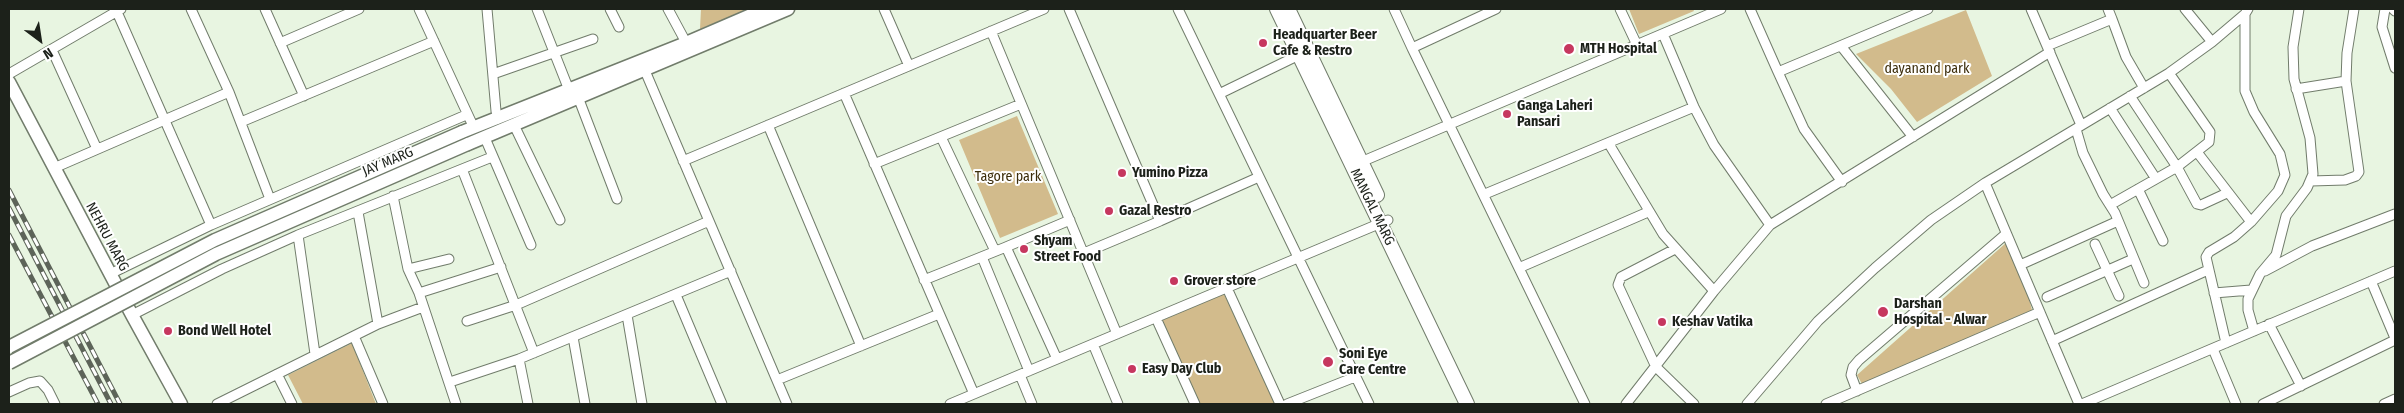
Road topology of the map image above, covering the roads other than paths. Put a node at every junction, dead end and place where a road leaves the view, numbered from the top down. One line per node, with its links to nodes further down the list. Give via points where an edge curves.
1 (191, 9): 59 (street)
2 (265, 9): 39 (street)
3 (359, 9): 39 (street)
4 (420, 9): 37 (street)
5 (487, 9): 54 (street)
6 (536, 9): 46 (street)
7 (610, 9): 33 (street)
8 (668, 9): 42 (street)
9 (765, 9): 42 (main road, JAY MARG)
10 (788, 9): 42 (main road, JAY MARG)
11 (884, 9): 49 (street)
12 (1044, 9): 34 (street)
13 (1069, 9): 108 (street)
14 (1178, 9): 62 (street)
15 (1277, 9): 47 (main road, MANGAL MARG)
16 (1288, 9): 47 (main road, MANGAL MARG)
17 (1394, 9): 43 (street)
18 (1620, 9): 40 (street)
19 (1721, 9): 30 (street)
20 (1750, 9): 51 (street)
21 (1928, 9): 41 (street)
22 (2030, 9): 44 (street)
23 (2108, 9): 32 (street)
24 (2185, 9): 38 (street)
25 (2299, 9): 58 (street, via 2293,47)
26 (2354, 9): 55 (street)
27 (2385, 9): 50 (street, via 2382,27)
28 (120, 10): 45 (street); 70 (street)
29 (1490, 10): 43 (street)
30 (1702, 12): 35 (street)
31 (2246, 12): 38 (street); 111 (street, via 2245,91 2285,168 2278,190)
32 (2112, 19): 44 (street); 57 (street, via 2126,57)
33 (619, 27)
34 (990, 31): 49 (street); 65 (street)
35 (1663, 34): 40 (street); 66 (street)
36 (593, 39): 46 (street)
37 (434, 41): 63 (street); 68 (street)
38 (2212, 42): 52 (street)
39 (280, 43): 63 (street)
40 (1637, 45): 72 (street)
41 (1841, 46): 51 (street); 78 (street)
42 (688, 47): 48 (main road, JAY MARG)
43 (1412, 48): 72 (street)
44 (2048, 49): 75 (street); 78 (street)
45 (52, 50): 53 (street); 81 (street)
46 (555, 52): 54 (street); 61 (street)
47 (1303, 52): 62 (street); 85 (main road, MANGAL MARG); 110 (main road, MANGAL MARG)
48 (642, 65): 61 (main road, JAY MARG); 84 (street)
49 (909, 66): 60 (street)
50 (2395, 68)
51 (1778, 72): 93 (street, via 1804,129)
52 (2169, 73): 57 (street); 82 (street, via 2210,132 2209,142)
53 (9, 74)
54 (493, 74): 69 (street)
55 (2346, 81): 58 (street); 92 (street, via 2359,172 2345,180)
56 (9, 82): 88 (main road, NEHRU MARG)
57 (2144, 88): 64 (street)
58 (2296, 89): 92 (street, via 2312,148 2314,165)
59 (229, 92): 70 (street); 71 (street)
60 (844, 93): 74 (street); 86 (street)
61 (573, 94): 69 (main road, JAY MARG); 73 (main road, JAY MARG); 100 (street)
62 (1219, 94): 90 (street)
63 (304, 96): 71 (street)
64 (2130, 96): 67 (street); 87 (street)
65 (1021, 104): 77 (street); 106 (street)
66 (1694, 107): 80 (street); 112 (street, via 1721,156)
67 (2110, 108): 75 (street); 91 (street)
68 (466, 115): 76 (street); 99 (street)
69 (498, 119): 76 (main road, JAY MARG)
70 (165, 120): 81 (street); 113 (street)
71 (241, 122): 99 (street)
72 (1450, 124): 85 (street); 97 (street)
73 (514, 125): 79 (main road, JAY MARG); 105 (street)
74 (768, 125): 84 (street); 166 (street)
75 (2078, 127): 94 (street); 101 (street, via 2083,153)
76 (468, 130): 167 (main road, JAY MARG, bridge, via 216,240)
77 (941, 136): 86 (street); 121 (street)
78 (1913, 137): 93 (street)
79 (485, 138): 83 (street); 173 (main road, JAY MARG, bridge, via 216,254)
80 (1609, 144): 97 (street); 103 (street)
81 (98, 149): 88 (street)
82 (2197, 152): 87 (street); 96 (street)
83 (492, 157): 89 (street); 118 (street)
84 (683, 160): 107 (street)
85 (1361, 162): 110 (main road, MANGAL MARG)
86 (874, 164): 137 (street)
87 (2176, 167): 91 (street); 96 (street, via 2197,204)
88 (54, 168): 135 (main road, NEHRU MARG)
89 (462, 169): 98 (street); 128 (street)
90 (1259, 177): 108 (street); 124 (street)
91 (2156, 179): 95 (street)
92 (2311, 181): 136 (street, via 2286,216 2276,255)
93 (1842, 182): 112 (street)
94 (1984, 183): 114 (street); 209 (street, via 1931,220 1851,289 1805,336)
95 (2138, 189): 101 (street); 116 (street)
96 (2227, 193): 111 (street)
97 (1484, 194): 129 (street)
98 (393, 196): 102 (street); 130 (street)
99 (270, 199): 113 (street)
100 (616, 199)
101 (2110, 205): 109 (street)
102 (358, 212): 115 (street); 156 (street)
103 (1648, 212): 120 (street); 129 (street)
104 (2395, 214): 136 (street, via 2312,246)
105 (560, 220)
106 (1070, 220): 119 (street); 122 (street)
107 (709, 221): 134 (street); 148 (street)
108 (1160, 221): 122 (street)
109 (2118, 221): 126 (street); 127 (street)
110 (1384, 222): 124 (street); 204 (main road, MANGAL MARG); 205 (main road, MANGAL MARG)
111 (2250, 222): 132 (street, via 2234,237 2209,252)
112 (1770, 224): 142 (street)
113 (211, 225): 135 (street)
114 (2006, 234): 127 (street); 182 (street, via 1859,360 1850,375)
115 (298, 235): 152 (street); 170 (street)
116 (2163, 241)
117 (2095, 244): 131 (street)
118 (531, 245)
119 (1006, 247): 121 (street); 172 (street)
120 (1675, 249): 142 (street); 174 (street, via 1618,281)
121 (995, 251): 123 (street)
122 (1084, 253): 159 (street)
123 (982, 257): 137 (street); 175 (street)
124 (1298, 258): 140 (street); 178 (street)
125 (450, 259): 130 (street)
126 (2133, 259): 131 (street); 139 (street)
127 (2020, 265): 150 (street)
128 (501, 267): 143 (street); 148 (street)
129 (1521, 267): 206 (street)
130 (408, 269): 143 (street)
131 (2107, 270): 146 (street); 147 (street)
132 (2208, 270): 144 (street); 163 (street)
133 (2395, 271): 138 (street)
134 (731, 272): 145 (street); 179 (street)
135 (110, 274): 152 (main road, NEHRU MARG)
136 (2260, 274): 141 (street)
137 (924, 280): 151 (street)
138 (2371, 281): 157 (street); 162 (street)
139 (2144, 283)
140 (1227, 288): 154 (street); 201 (street)
141 (2251, 290): 144 (street); 158 (street, via 2247,304)
142 (1714, 291): 174 (street)
143 (419, 293): 149 (street)
144 (2214, 293): 164 (street)
145 (676, 295): 153 (street); 195 (street)
146 (2119, 296)
147 (2047, 297)
148 (516, 305): 155 (street); 169 (street)
149 (423, 307): 156 (street); 180 (street)
150 (2040, 312): 163 (street); 182 (street)
151 (939, 314): 166 (street); 184 (street)
152 (132, 315): 187 (main road, NEHRU MARG)
153 (626, 315): 161 (street); 194 (street)
154 (1156, 318): 159 (street); 200 (street)
155 (467, 321)
156 (378, 324): 160 (street)
157 (2269, 324): 158 (street); 181 (street)
158 (2254, 331): 164 (street)
159 (1117, 334): 165 (street)
160 (354, 336): 170 (street); 190 (street)
161 (573, 337): 169 (street); 193 (street)
162 (2395, 339): 181 (street)
163 (2052, 341): 211 (street)
164 (2226, 343): 168 (street)
165 (1093, 344): 172 (street); 199 (street)
166 (861, 346): 179 (street)
167 (9, 347)
168 (2213, 348): 211 (street); 212 (street)
169 (534, 353): 171 (street)
170 (315, 354): 176 (street)
171 (519, 359): 180 (street); 192 (street)
172 (1057, 359): 175 (street)
173 (9, 363)
174 (1656, 367): 207 (street); 208 (street)
175 (1029, 371): 177 (street)
176 (277, 374): 188 (street); 189 (street)
177 (1020, 375): 184 (street); 198 (street)
178 (1355, 377): 202 (street); 203 (street)
179 (777, 380): 196 (street)
180 (450, 382): 191 (street)
181 (2301, 386): 213 (street)
182 (1857, 391): 210 (street)
183 (9, 392): 186 (street, via 40,381)
184 (974, 394): 197 (street)
185 (2395, 399): 214 (street)
186 (54, 404)
187 (181, 404)
188 (217, 404)
189 (292, 404)
190 (383, 404)
191 (456, 404)
192 (528, 404)
193 (585, 404)
194 (642, 404)
195 (722, 404)
196 (787, 404)
197 (950, 404)
198 (1032, 404)
199 (1118, 404)
200 (1195, 404)
201 (1280, 404)
202 (1287, 404)
203 (1368, 404)
204 (1467, 404)
205 (1477, 404)
206 (1585, 404)
207 (1626, 404)
208 (1694, 404)
209 (1747, 404)
210 (1826, 404)
211 (2080, 404)
212 (2236, 404)
213 (2263, 404)
214 (2384, 404)

